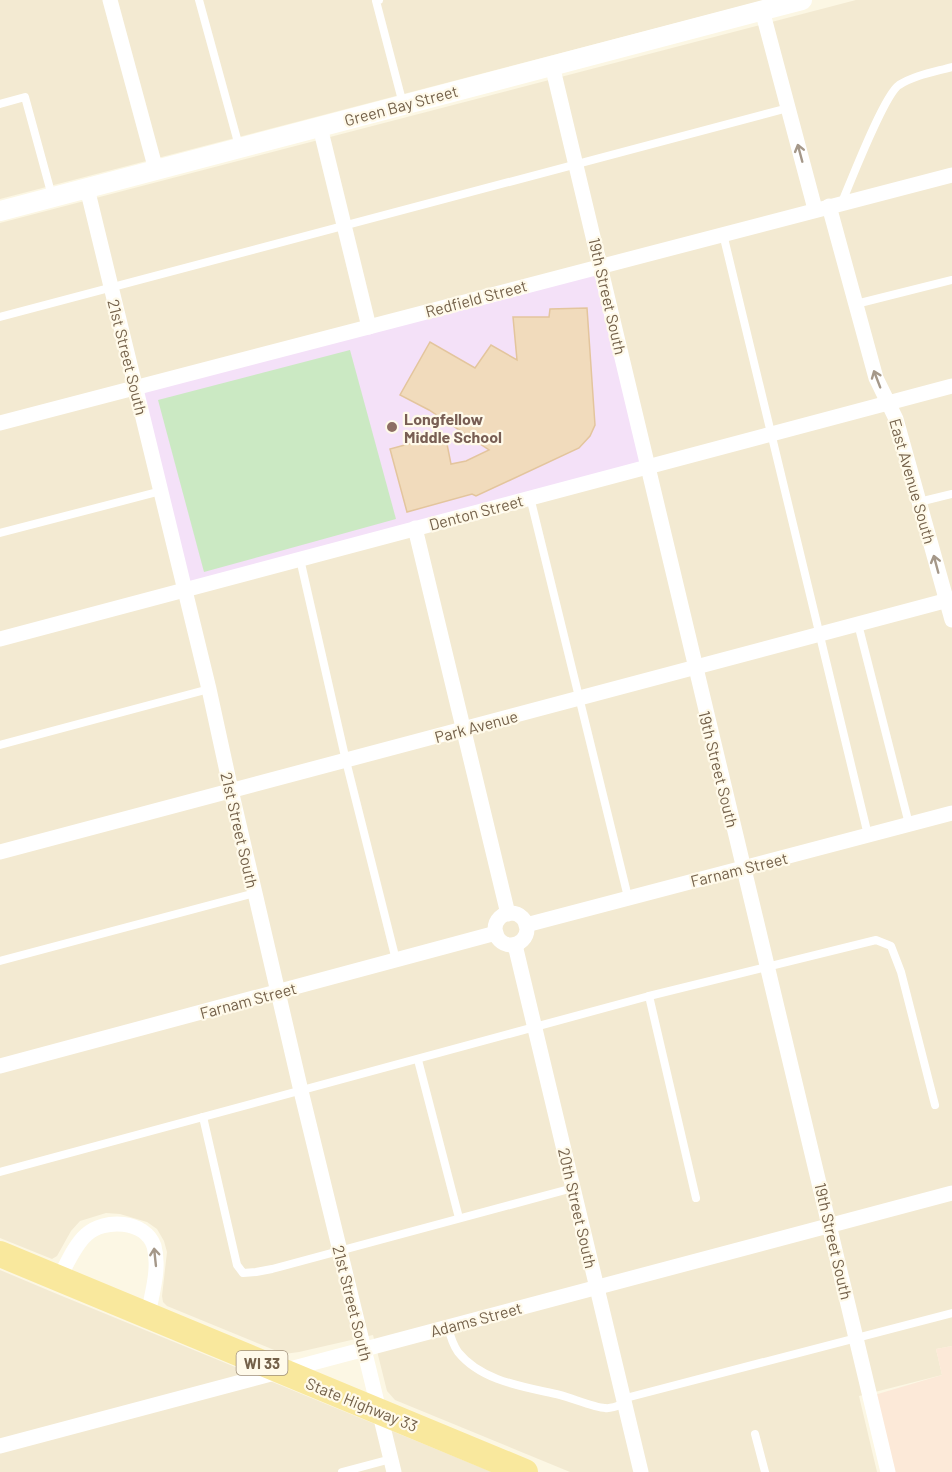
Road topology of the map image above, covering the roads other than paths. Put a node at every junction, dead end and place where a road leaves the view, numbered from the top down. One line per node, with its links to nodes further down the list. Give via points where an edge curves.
1 (110, 0): 14 (street)
2 (199, 0): 12 (lane)
3 (379, 0): 9 (lane, via 376,1)
4 (802, 0): 5 (street, Green Bay Street)
5 (770, 6): 6 (street, Green Bay Street); 10 (street, East Avenue South)
6 (552, 65): 9 (street, Green Bay Street); 13 (street, 19th Street South)
7 (952, 67): 18 (lane, via 916,76 896,86)
8 (0, 104): 17 (lane, via 25,97)
9 (404, 105): 11 (street, Green Bay Street)
10 (788, 108): 13 (lane); 18 (street, East Avenue South, one-way to 10)
11 (320, 127): 12 (street, Green Bay Street); 20 (street)
12 (240, 148): 14 (street, Green Bay Street)
13 (577, 166): 20 (lane); 22 (street, 19th Street South)
14 (156, 170): 16 (street, Green Bay Street)
15 (952, 175): 18 (street, Redfield Street)
16 (87, 188): 17 (street, Green Bay Street); 24 (street, 21st Street South)
17 (52, 197): 19 (street, Green Bay Street)
18 (829, 206): 21 (street, Redfield Street); 25 (street, East Avenue South)
19 (0, 211)
20 (344, 226): 24 (lane); 27 (street)
21 (723, 234): 22 (street, Redfield Street); 32 (lane)
22 (601, 265): 27 (street, Redfield Street); 33 (street, 19th Street South)
23 (952, 280): 25 (lane)
24 (111, 288): 26 (lane); 29 (street, 21st Street South)
25 (856, 304): 30 (street, East Avenue South, one-way to 25, via 876,378)
26 (0, 317)
27 (369, 327): 29 (street, Redfield Street)
28 (952, 386): 30 (street, Denton Street)
29 (136, 388): 31 (street, Redfield Street); 34 (street, 21st Street South)
30 (887, 402): 32 (street, Denton Street); 37 (street, East Avenue South, via 896,419)
31 (0, 423)
32 (772, 434): 33 (street, Denton Street); 45 (lane)
33 (648, 466): 36 (street, Denton Street); 47 (street, 19th Street South)
34 (161, 491): 39 (lane); 41 (street, 21st Street South)
35 (952, 494): 37 (lane)
36 (530, 497): 38 (street, Denton Street); 49 (lane)
37 (919, 502): 42 (street, East Avenue South, one-way to 37)
38 (415, 528): 40 (street, Denton Street); 50 (street)
39 (0, 533)
40 (300, 559): 41 (street, Denton Street); 52 (lane)
41 (185, 590): 46 (street, Denton Street); 48 (street, 21st Street South)
42 (949, 600): 43 (street, East Avenue South); 44 (street, Park Avenue)
43 (952, 620)
44 (858, 624): 45 (street, Park Avenue); 55 (lane)
45 (818, 635): 47 (street, Park Avenue); 56 (lane)
46 (0, 639)
47 (695, 669): 49 (street, Park Avenue); 58 (street, 19th Street South)
48 (209, 688): 51 (lane); 53 (street, 21st Street South)
49 (580, 698): 50 (street, Park Avenue); 60 (lane)
50 (464, 729): 52 (street, Park Avenue); 61 (street)
51 (0, 745)
52 (346, 761): 53 (street, Park Avenue); 65 (lane)
53 (231, 790): 57 (street, Park Avenue); 59 (street, 21st Street South)
54 (952, 813): 55 (street, Farnam Street)
55 (909, 824): 56 (street, Farnam Street)
56 (868, 835): 58 (street, Farnam Street)
57 (0, 852)
58 (743, 868): 60 (street, Farnam Street); 67 (street, 19th Street South)
59 (255, 893): 66 (lane); 68 (street, 21st Street South)
60 (628, 897): 62 (street, Farnam Street)
61 (508, 914): 62 (street, via 517,915); 63 (street, via 499,919)
62 (526, 926): 64 (street, via 526,935)
63 (496, 933): 64 (street, via 501,941); 65 (street, Farnam Street)
64 (515, 945): 70 (street, 20th Street South)
65 (396, 960): 68 (street, Farnam Street)
66 (0, 961)
67 (767, 966): 69 (lane); 74 (lane, via 876,940 891,946); 81 (street, 19th Street South)
68 (278, 992): 72 (street, Farnam Street); 73 (street, 21st Street South)
69 (649, 996): 70 (lane); 79 (lane)
70 (534, 1028): 71 (lane); 77 (street, 20th Street South)
71 (418, 1060): 73 (lane); 80 (lane)
72 (0, 1066)
73 (301, 1091): 75 (lane); 82 (street, 21st Street South)
74 (935, 1105)
75 (203, 1117): 76 (lane); 82 (lane, via 237,1265 243,1273 272,1269)
76 (0, 1172)
77 (573, 1188): 80 (lane); 85 (street, 20th Street South)
78 (952, 1193): 81 (street, Adams Street)
79 (696, 1198)
80 (459, 1218): 82 (lane)
81 (830, 1224): 85 (street, Adams Street); 89 (street, 19th Street South)
82 (340, 1249): 90 (street, 21st Street South)
83 (0, 1254): 84 (main road, State Highway 33 / WI 33)
84 (59, 1278): 87 (main road, State Highway 33 / WI 33); 87 (street, one-way to 84, via 156,1259 153,1243 142,1230 113,1224 94,1229 79,1242)
85 (596, 1287): 88 (street, Adams Street); 92 (street, 20th Street South)
86 (952, 1313): 89 (lane)
87 (148, 1315): 91 (main road, State Highway 33 / WI 33)
88 (448, 1327): 90 (street, Adams Street); 92 (lane, via 453,1343 466,1360 508,1383 605,1408)
89 (856, 1337): 92 (lane); 101 (street, 19th Street South)
90 (364, 1349): 91 (street, Adams Street); 93 (street, 21st Street South)
91 (279, 1371): 93 (main road, State Highway 33 / WI 33); 95 (street, Adams Street)
92 (623, 1402): 99 (street, 20th Street South)
93 (379, 1411): 96 (street, 21st Street South); 98 (main road, State Highway 33 / WI 33)
94 (755, 1434): 100 (lane)
95 (0, 1446)
96 (392, 1465): 97 (lane)
97 (342, 1472)
98 (525, 1472)
99 (641, 1472)
100 (765, 1472)
101 (888, 1472)

